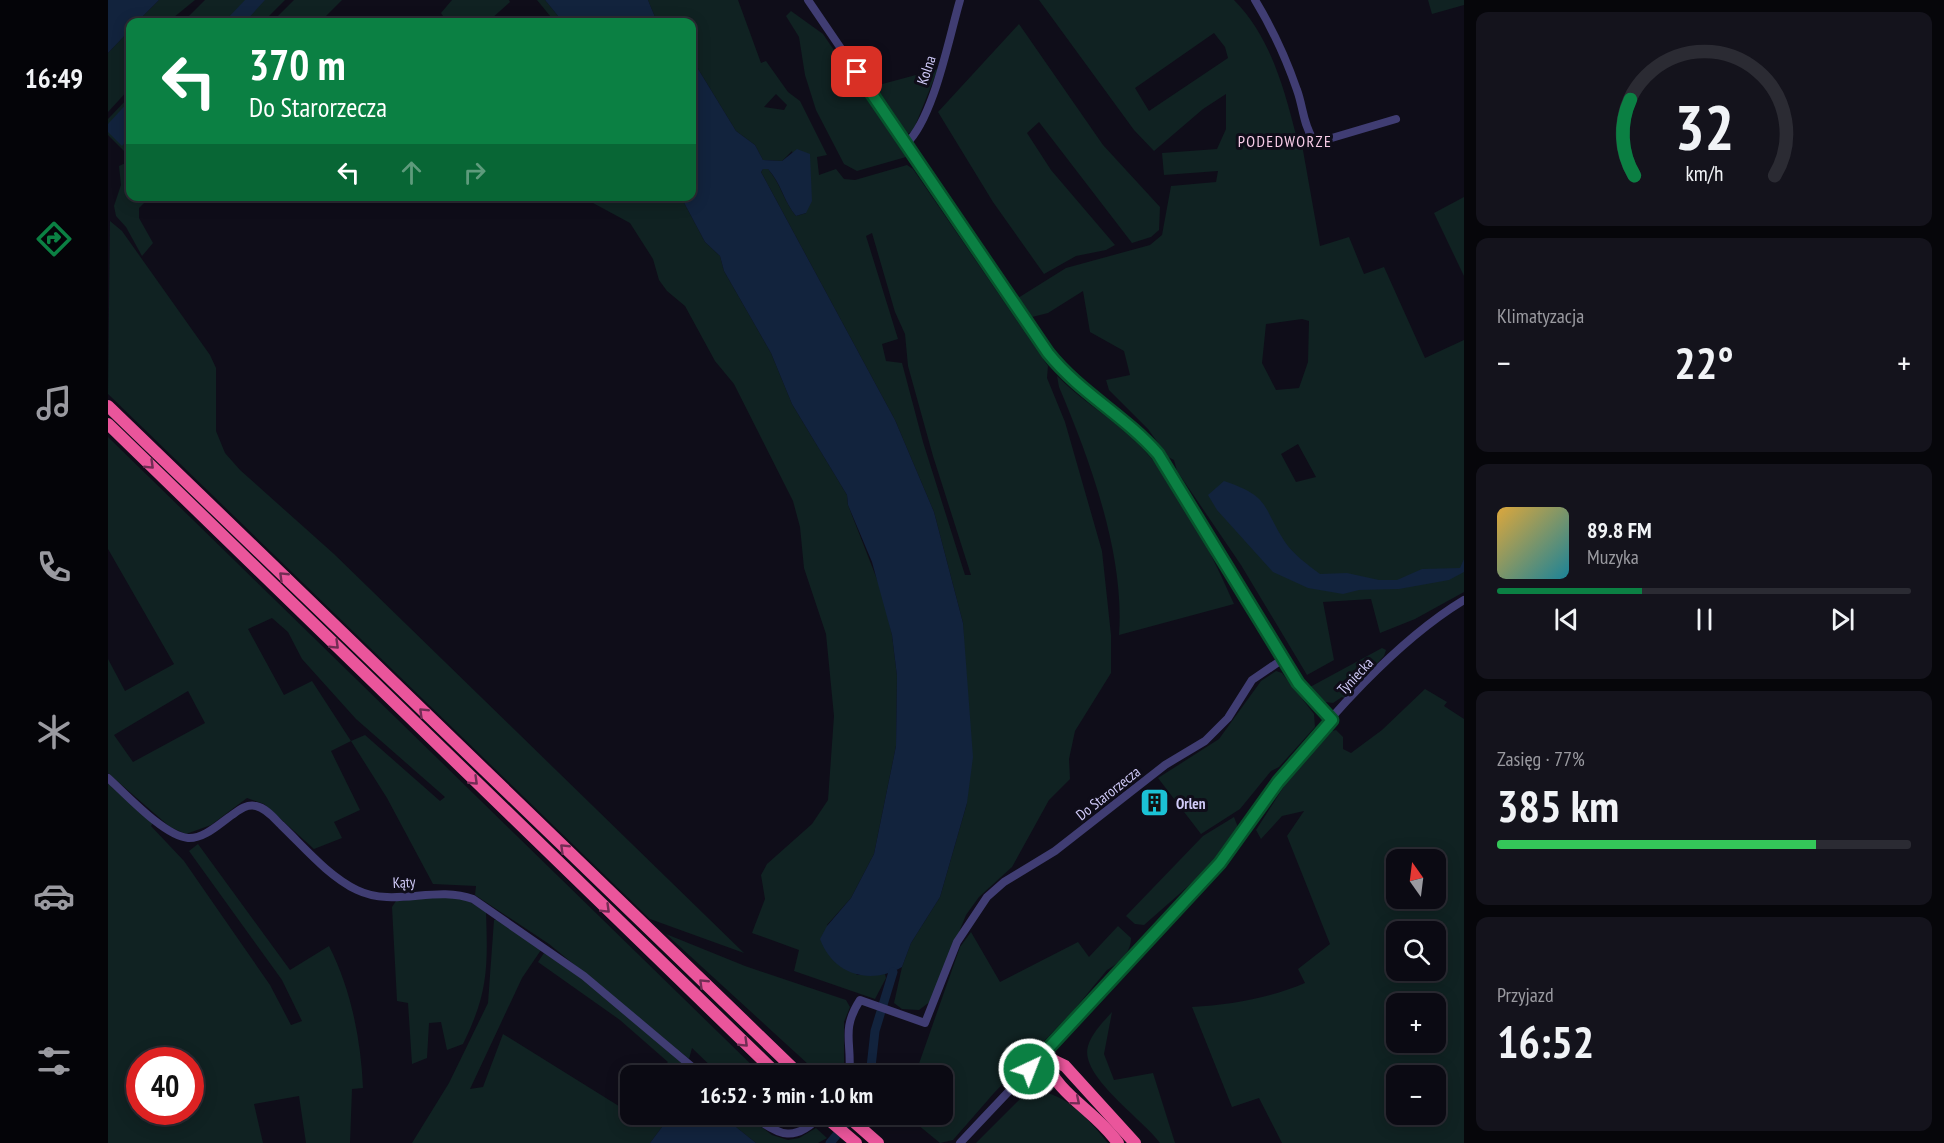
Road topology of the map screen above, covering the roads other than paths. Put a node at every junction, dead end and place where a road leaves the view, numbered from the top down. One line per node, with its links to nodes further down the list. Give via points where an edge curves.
1 (808, 0): 5 (street)
2 (960, 0): 5 (street, Kolna, via 934,90 916,133)
3 (1255, 0): 4 (street, via 1272,27 1313,139 1325,140)
4 (1396, 119)
5 (906, 144): 9 (street, via 1058,366 1089,396 1140,434 1162,459)
6 (108, 406): 15 (highway, one-way to 6)
7 (108, 424): 14 (highway, one-way to 14)
8 (1464, 600): 10 (street, Tyniecka, via 1414,635)
9 (1283, 659): 10 (street, via 1304,691); 16 (street, Do Starorzecza, via 1252,680 1228,718 1204,741 1165,765 1055,851 987,897 957,942 925,1023 860,1000 849,1016)
10 (1332, 720): 12 (street, Tyniecka, via 1278,782 1220,863)
11 (108, 778): 13 (street, Kąty, via 170,831 187,838 210,831 244,807 255,805 271,815 329,872 360,892 402,898 458,893 473,899 584,976)
12 (1042, 1055): 23 (street, Tyniecka); 24 (highway, one-way to 24, via 1054,1081); 25 (highway, via 1065,1066)
13 (690, 1065)
14 (768, 1065)
15 (790, 1065)
16 (849, 1065)
17 (764, 1125): 18 (street, via 784,1134)
18 (812, 1125)
19 (835, 1125): 21 (highway, bridge)
20 (858, 1125): 22 (highway)
21 (856, 1143)
22 (878, 1143)
23 (960, 1143)
24 (1118, 1143)
25 (1135, 1143)

